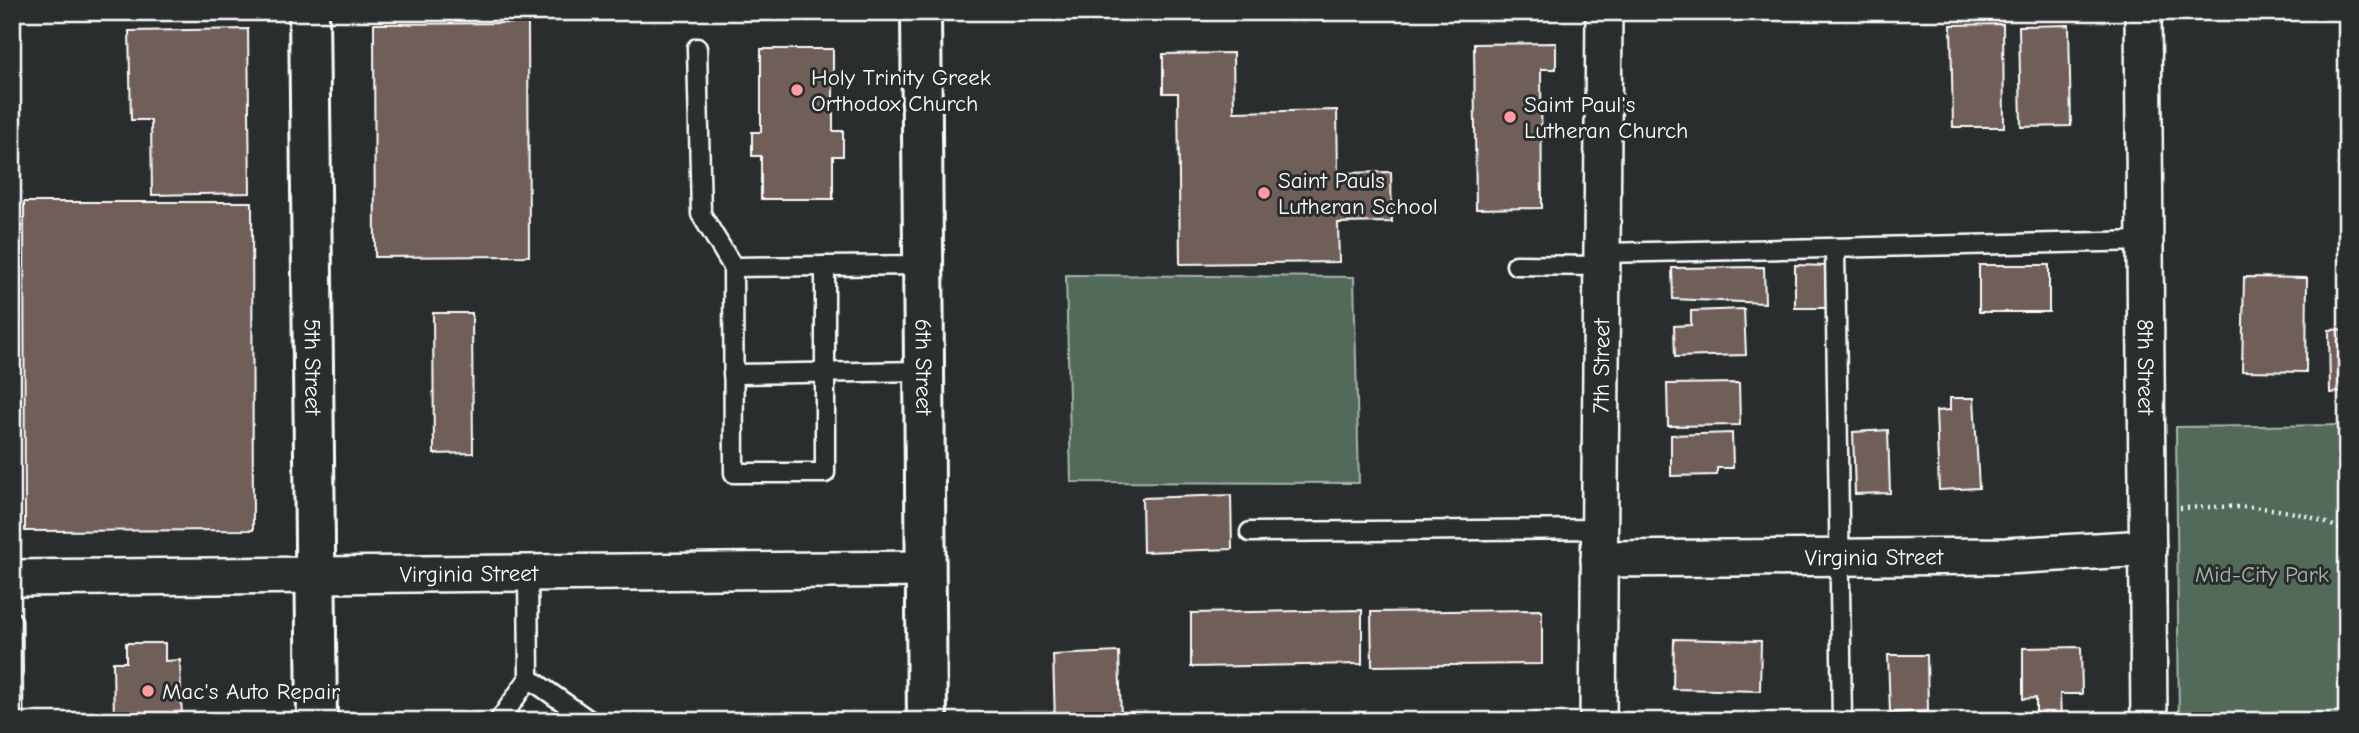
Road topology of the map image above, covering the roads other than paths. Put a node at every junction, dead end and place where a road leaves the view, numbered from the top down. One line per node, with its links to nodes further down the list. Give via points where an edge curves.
1 (309, 12): 22 (main road, 5th Street)
2 (921, 12): 9 (main road, 6th Street)
3 (1604, 12): 8 (street, 7th Street)
4 (2143, 12): 6 (street, 8th Street)
5 (697, 48): 12 (lane, via 701,214)
6 (2147, 241): 7 (lane); 18 (street, 8th Street)
7 (1835, 249): 8 (lane); 19 (lane)
8 (1602, 259): 10 (lane); 17 (street, 7th Street)
9 (924, 265): 11 (lane); 14 (main road, 6th Street)
10 (1516, 265)
11 (825, 266): 12 (lane); 13 (lane)
12 (733, 267): 15 (lane)
13 (824, 372): 14 (lane); 15 (lane); 15 (lane, via 825,473 734,473)
14 (924, 372): 20 (main road, 6th Street)
15 (733, 374)
16 (1250, 532): 17 (lane)
17 (1599, 544): 19 (street, Virginia Street); 31 (street, 7th Street)
18 (2148, 548): 19 (street, Virginia Street); 33 (street, 8th Street)
19 (1840, 558): 32 (lane)
20 (926, 569): 21 (street, Virginia Street); 30 (main road, 6th Street)
21 (528, 574): 22 (street, Virginia Street); 25 (lane)
22 (315, 577): 23 (street, Virginia Street); 27 (main road, 5th Street)
23 (12, 578)
24 (12, 621): 26 (lane)
25 (529, 678): 28 (lane); 29 (lane)
26 (13, 721)
27 (317, 721)
28 (499, 721)
29 (590, 721)
30 (927, 721)
31 (1598, 721)
32 (1842, 721)
33 (2149, 721)

